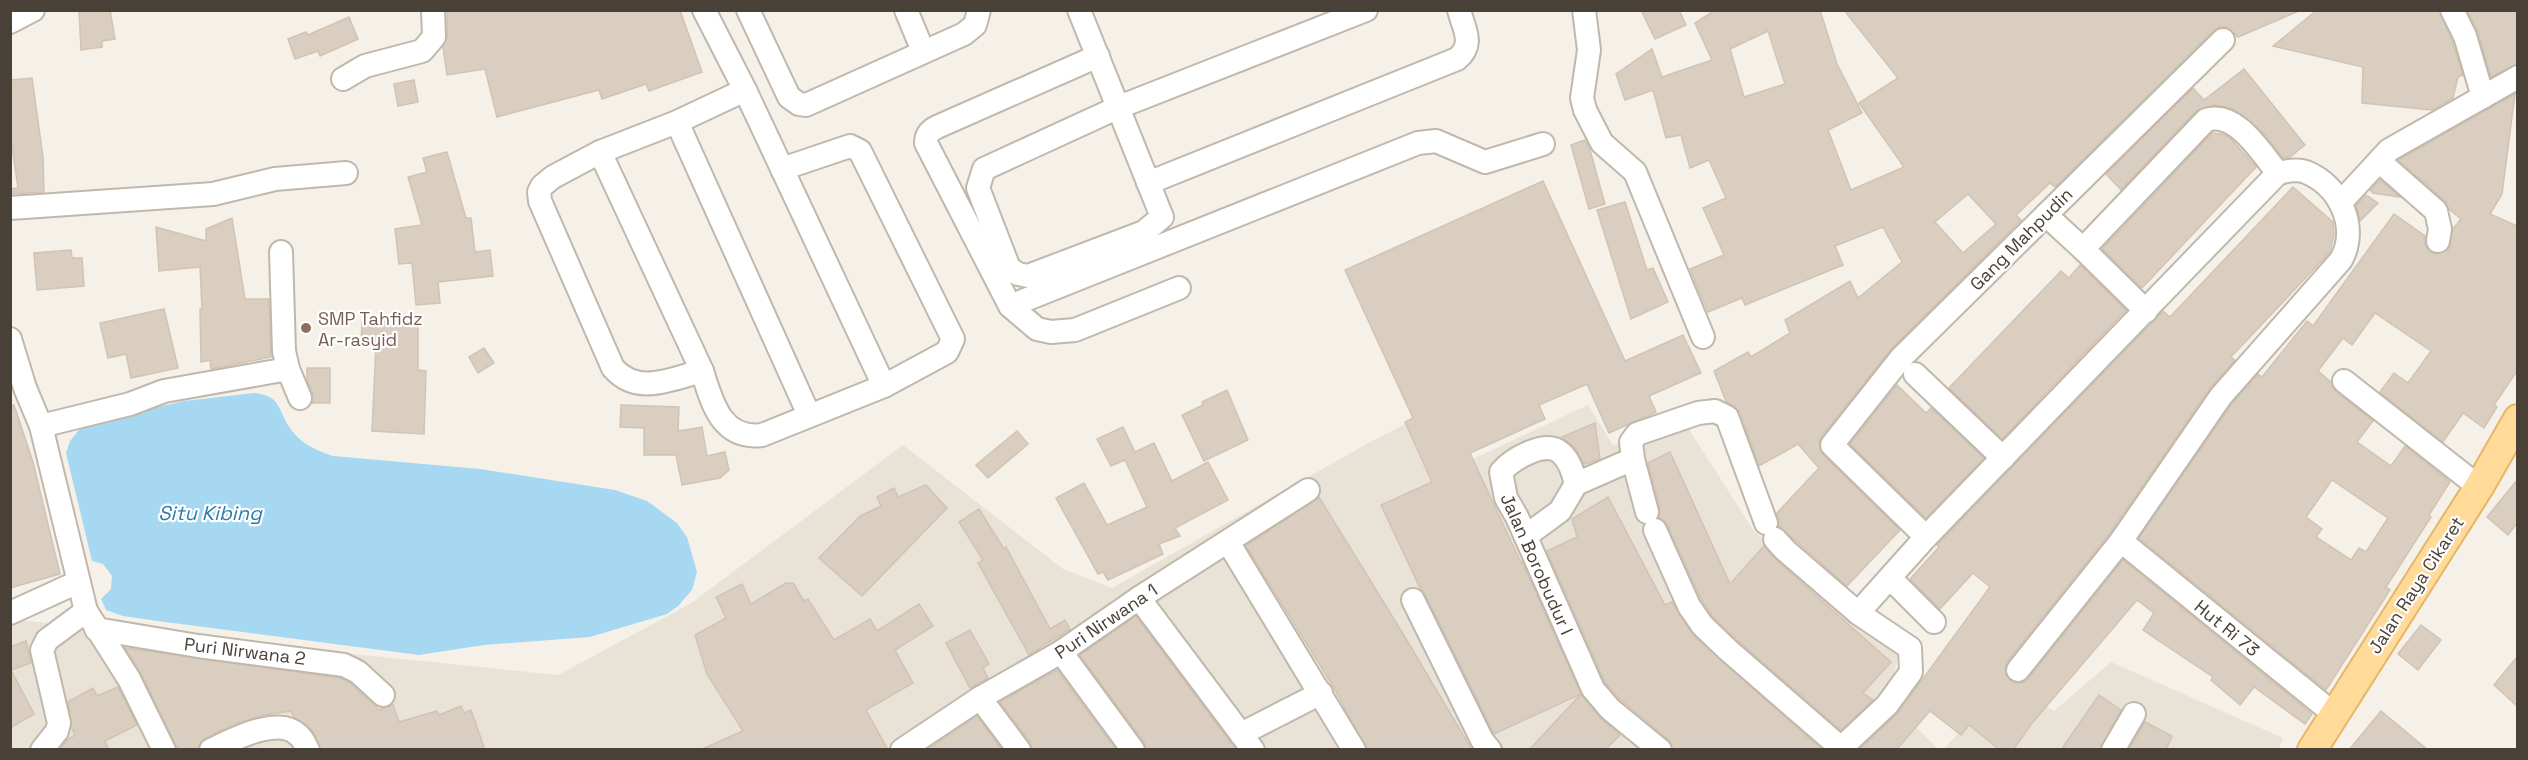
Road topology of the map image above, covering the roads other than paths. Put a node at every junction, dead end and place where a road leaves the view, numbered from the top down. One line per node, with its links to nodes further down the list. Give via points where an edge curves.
1 (33, 10): 13 (street)
2 (433, 10): 18 (street, via 434,38 422,51 365,66)
3 (740, 10): 12 (street)
4 (748, 10): 15 (street, via 789,97 799,104 812,103)
5 (906, 10): 15 (street)
6 (979, 10): 15 (street, via 975,25 964,34)
7 (1079, 10): 16 (street)
8 (1366, 10): 21 (street)
9 (1459, 10): 29 (street, via 1468,42 1467,51 1457,59)
10 (1584, 10): 39 (street, via 1589,50 1582,98 1585,110 1602,143 1635,172)
11 (2452, 10): 20 (street)
12 (708, 17): 19 (street)
13 (10, 22)
14 (2223, 40): 32 (street, Gang Mahpudin)
15 (923, 51)
16 (1098, 56): 21 (street); 37 (street, via 937,127 926,137 928,148)
17 (2517, 77): 20 (street)
18 (343, 79)
19 (745, 90): 22 (street); 26 (street)
20 (2483, 97): 25 (street, via 2388,150)
21 (1119, 107): 29 (street); 29 (street, via 984,169 978,188 1009,268 1028,276 1144,232 1162,217)
22 (677, 122): 24 (street); 48 (street)
23 (1543, 144): 37 (street, via 1485,162 1436,141 1418,143)
24 (600, 152): 42 (street); 42 (street, via 553,177 539,192 613,368 628,382 650,384)
25 (2379, 161): 30 (street); 33 (street, via 2436,211)
26 (782, 169): 45 (street); 45 (street, via 850,146 860,151 953,339 947,352)
27 (346, 173): 31 (street, via 275,179 213,194)
28 (2278, 173): 30 (street, via 2304,172); 34 (street, via 2238,127 2217,117 2206,120); 38 (street)
29 (1148, 183)
30 (2341, 202): 58 (street, via 2348,230 2347,249 2341,260 2221,396)
31 (10, 208)
32 (2046, 215): 34 (street); 57 (street, Gang Mahpudin, via 1901,358 1832,445)
33 (2438, 241)
34 (2083, 249): 38 (street)
35 (281, 252): 41 (street)
36 (1179, 288): 37 (street, via 1075,330 1037,329)
37 (1010, 306)
38 (2146, 311): 51 (street)
39 (1703, 337)
40 (10, 339): 46 (street)
41 (288, 369): 47 (street); 50 (street, via 164,391 130,404)
42 (702, 371): 48 (street, via 713,408 724,423 749,437)
43 (1915, 374): 51 (street)
44 (2344, 381): 54 (street)
45 (884, 386): 48 (street)
46 (18, 390): 50 (street)
47 (300, 398)
48 (809, 415)
49 (2517, 419): 54 (main road, Jalan Raya Cikaret)
50 (41, 426): 61 (street)
51 (2003, 458): 57 (street)
52 (1633, 459): 53 (street); 65 (street, via 1630,442 1637,434 1698,413 1715,411 1727,417 1771,531 1785,550); 77 (street, via 1651,521 1689,606 1702,625)
53 (1576, 484): 56 (street, via 1560,511); 56 (street, Jalan Borobudur I, via 1567,460 1554,450 1533,451 1508,463 1502,472 1503,487)
54 (2479, 487): 74 (main road, Jalan Raya Cikaret)
55 (1308, 490): 59 (street, Puri Nirwana 1)
56 (1526, 536): 76 (street, Jalan Borobudur I, via 1593,689)
57 (1926, 537): 60 (street)
58 (2121, 541): 69 (street); 74 (street, Hut Ri 73)
59 (1228, 542): 62 (street, Puri Nirwana 1); 70 (street)
60 (1891, 579): 65 (street); 67 (street)
61 (78, 582): 64 (street); 66 (street)
62 (1139, 598): 68 (street, Puri Nirwana 1); 75 (street)
63 (1413, 600): 86 (street)
64 (10, 613)
65 (1858, 614): 77 (street, via 1910,648 1911,672 1887,705)
66 (91, 620): 71 (street, Puri Nirwana 2, via 198,646 344,665); 78 (street, via 47,640 42,650 59,723); 79 (street, via 129,679)
67 (1934, 622)
68 (1061, 652): 72 (street, Puri Nirwana 1); 84 (street)
69 (2018, 670)
70 (1321, 693): 75 (street); 85 (street)
71 (383, 695)
72 (980, 698): 82 (street, Puri Nirwana 1); 83 (street)
73 (2134, 714): 88 (street)
74 (2334, 714): 89 (main road, Jalan Raya Cikaret)
75 (1247, 742)
76 (1636, 742): 87 (street, Jalan Borobudur I)
77 (1840, 749)
78 (42, 750)
79 (164, 750)
80 (211, 750): 81 (street, via 239,736 279,727 298,734)
81 (308, 750)
82 (902, 750)
83 (1019, 750)
84 (1133, 750)
85 (1354, 750)
86 (1490, 750)
87 (1660, 750)
88 (2113, 750)
89 (2312, 750)

